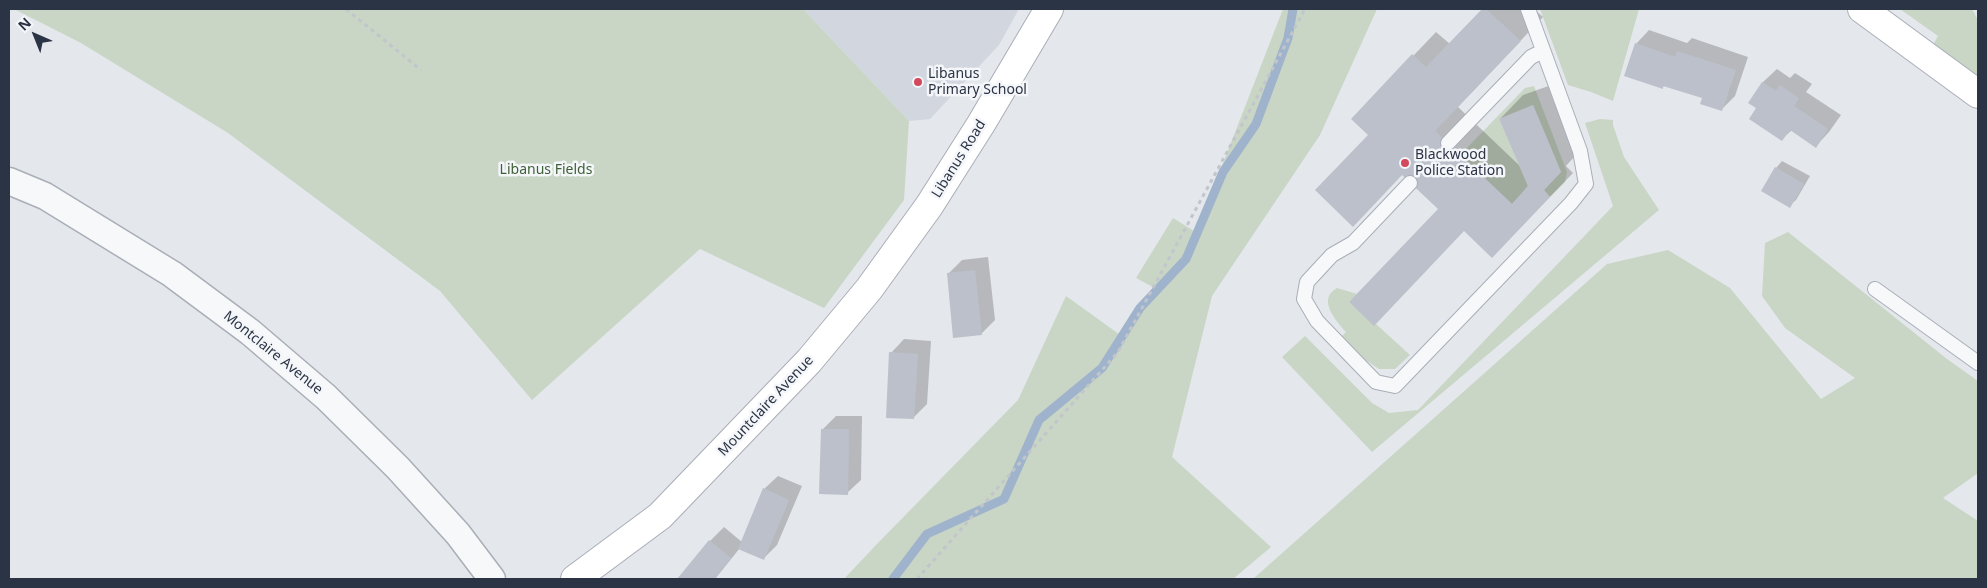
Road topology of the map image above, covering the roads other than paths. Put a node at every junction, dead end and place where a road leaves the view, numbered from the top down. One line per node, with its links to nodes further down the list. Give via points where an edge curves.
1 (1050, 9): 9 (main road, Libanus Road)
2 (1528, 9): 4 (lane)
3 (1862, 9): 5 (main road)
4 (1543, 51): 6 (lane, via 1531,57); 8 (lane, via 1580,151 1586,184 1572,203 1396,386 1376,382 1317,321 1304,299 1307,282 1332,255 1353,243)
5 (1978, 94)
6 (1448, 143)
7 (9, 181): 12 (street, Montclaire Avenue, via 45,196 172,274 250,332 326,397 398,468 458,534)
8 (1410, 183)
9 (929, 206): 13 (main road, Mountclaire Avenue, via 869,289 790,382 660,516)
10 (1876, 289): 11 (lane)
11 (1978, 363)
12 (492, 579)
13 (574, 579)

